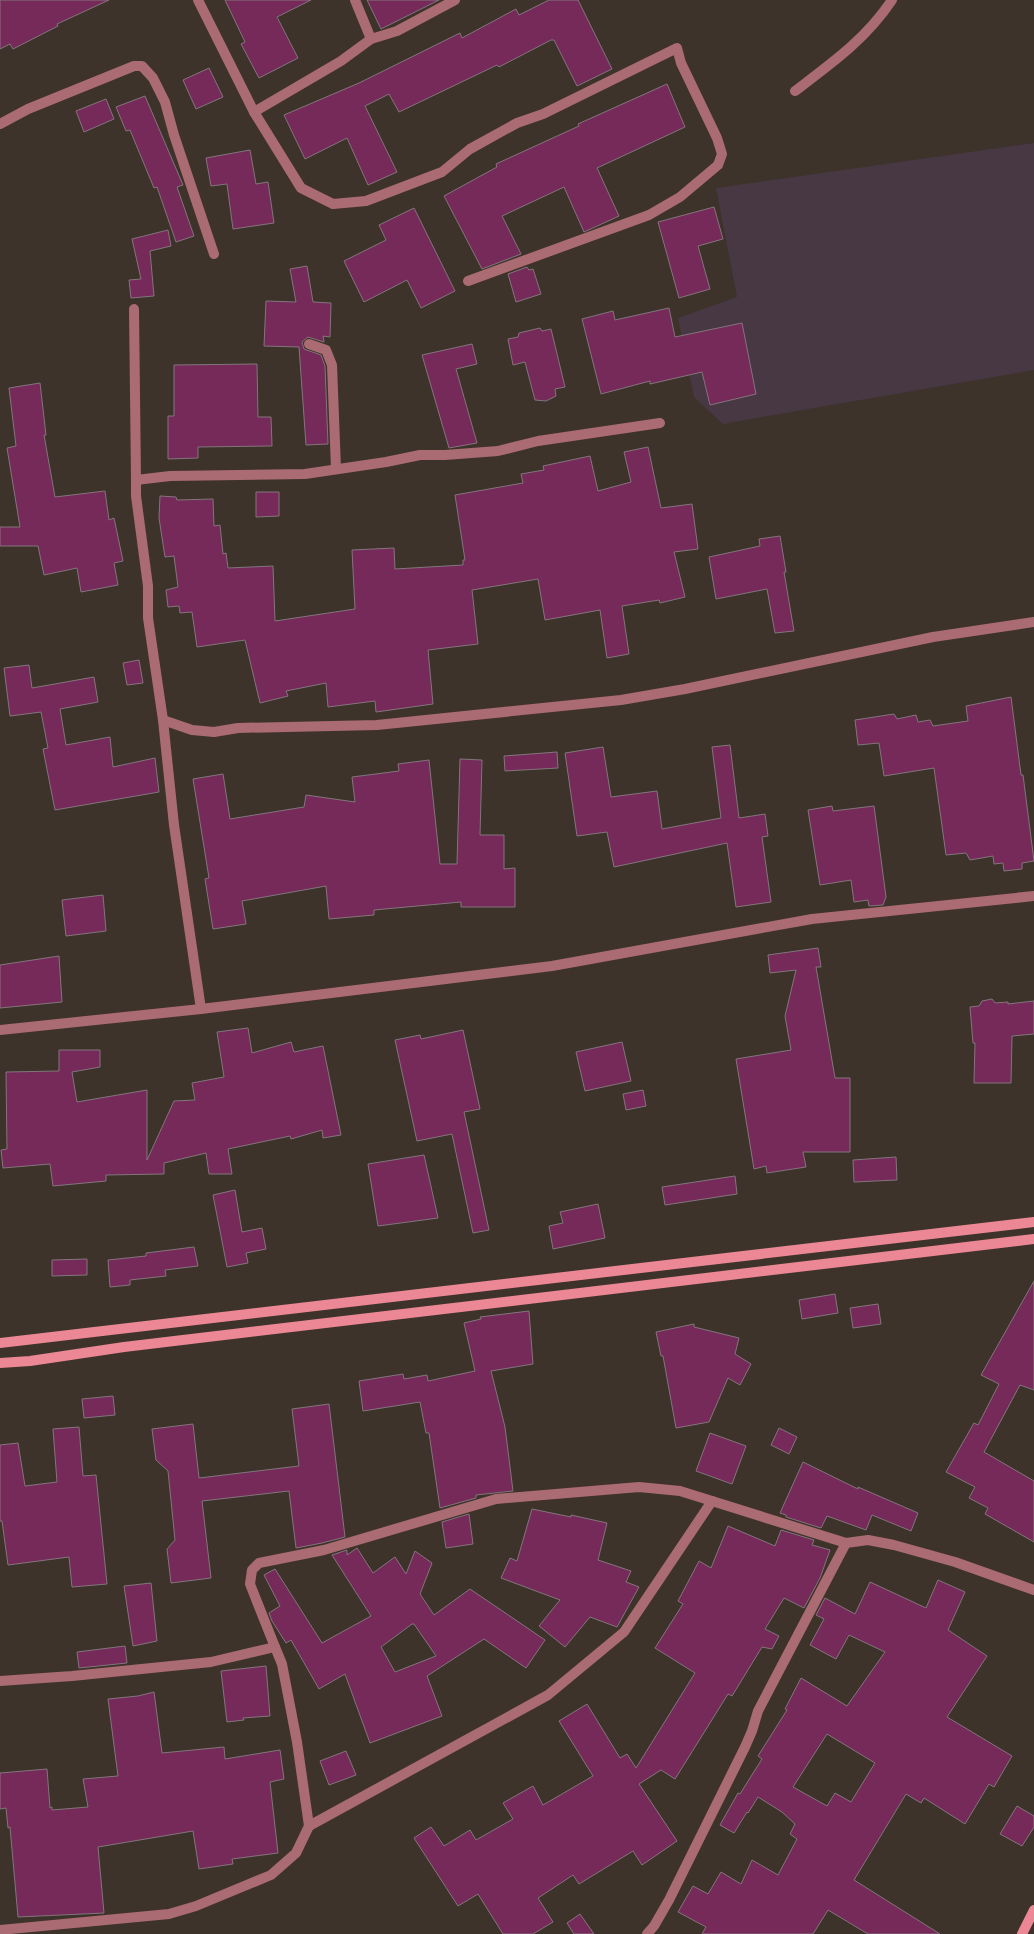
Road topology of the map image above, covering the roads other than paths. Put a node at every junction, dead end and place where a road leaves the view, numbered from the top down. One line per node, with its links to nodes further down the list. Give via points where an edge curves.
1 (198, 0): 7 (street)
2 (355, 0): 5 (street)
3 (455, 0): 5 (street, via 397,32)
4 (892, 0): 6 (street, via 863,37)
5 (371, 40): 7 (street, via 326,71)
6 (795, 91)
7 (254, 112): 10 (street, via 301,188 333,204 366,201 442,172 470,148 517,123 543,114 677,48 717,138 722,154 718,165 680,197 649,215)
8 (0, 124): 9 (street, via 28,109 134,66 142,66 153,78 165,102)
9 (214, 254)
10 (468, 281)
11 (134, 309): 15 (street)
12 (309, 344): 14 (street, via 326,350 332,365)
13 (660, 423): 14 (street, via 538,441 498,451 420,455)
14 (336, 469): 15 (street, via 305,474 178,476)
15 (136, 480): 17 (street, via 148,586 148,618)
16 (1034, 622): 17 (street, via 933,637 621,700 377,726 238,728 214,732 192,730)
17 (163, 720): 19 (street, via 174,825)
18 (1034, 896): 19 (street, via 812,919 552,966)
19 (201, 1008): 20 (street)
20 (0, 1030)
21 (1034, 1222): 23 (main road)
22 (1034, 1239): 24 (main road)
23 (604, 1273): 24 (main road); 25 (main road)
24 (606, 1290): 26 (main road)
25 (0, 1343)
26 (0, 1363)
27 (712, 1500): 28 (street); 30 (street, via 680,1491 639,1487 496,1499 324,1550 259,1563 252,1570 250,1584); 32 (street, via 624,1632 548,1695)
28 (846, 1543): 29 (street, via 868,1540 894,1545); 36 (street, via 758,1711 745,1747 669,1900)
29 (1034, 1590)
30 (275, 1647): 31 (street, via 211,1662); 32 (street, via 284,1674 297,1742)
31 (0, 1681)
32 (309, 1826): 35 (street, via 296,1853 271,1875 196,1906 169,1914)
33 (1034, 1910): 37 (main road)
34 (0, 1930): 35 (street)
35 (12, 1931)
36 (647, 1934)
37 (1022, 1934)

